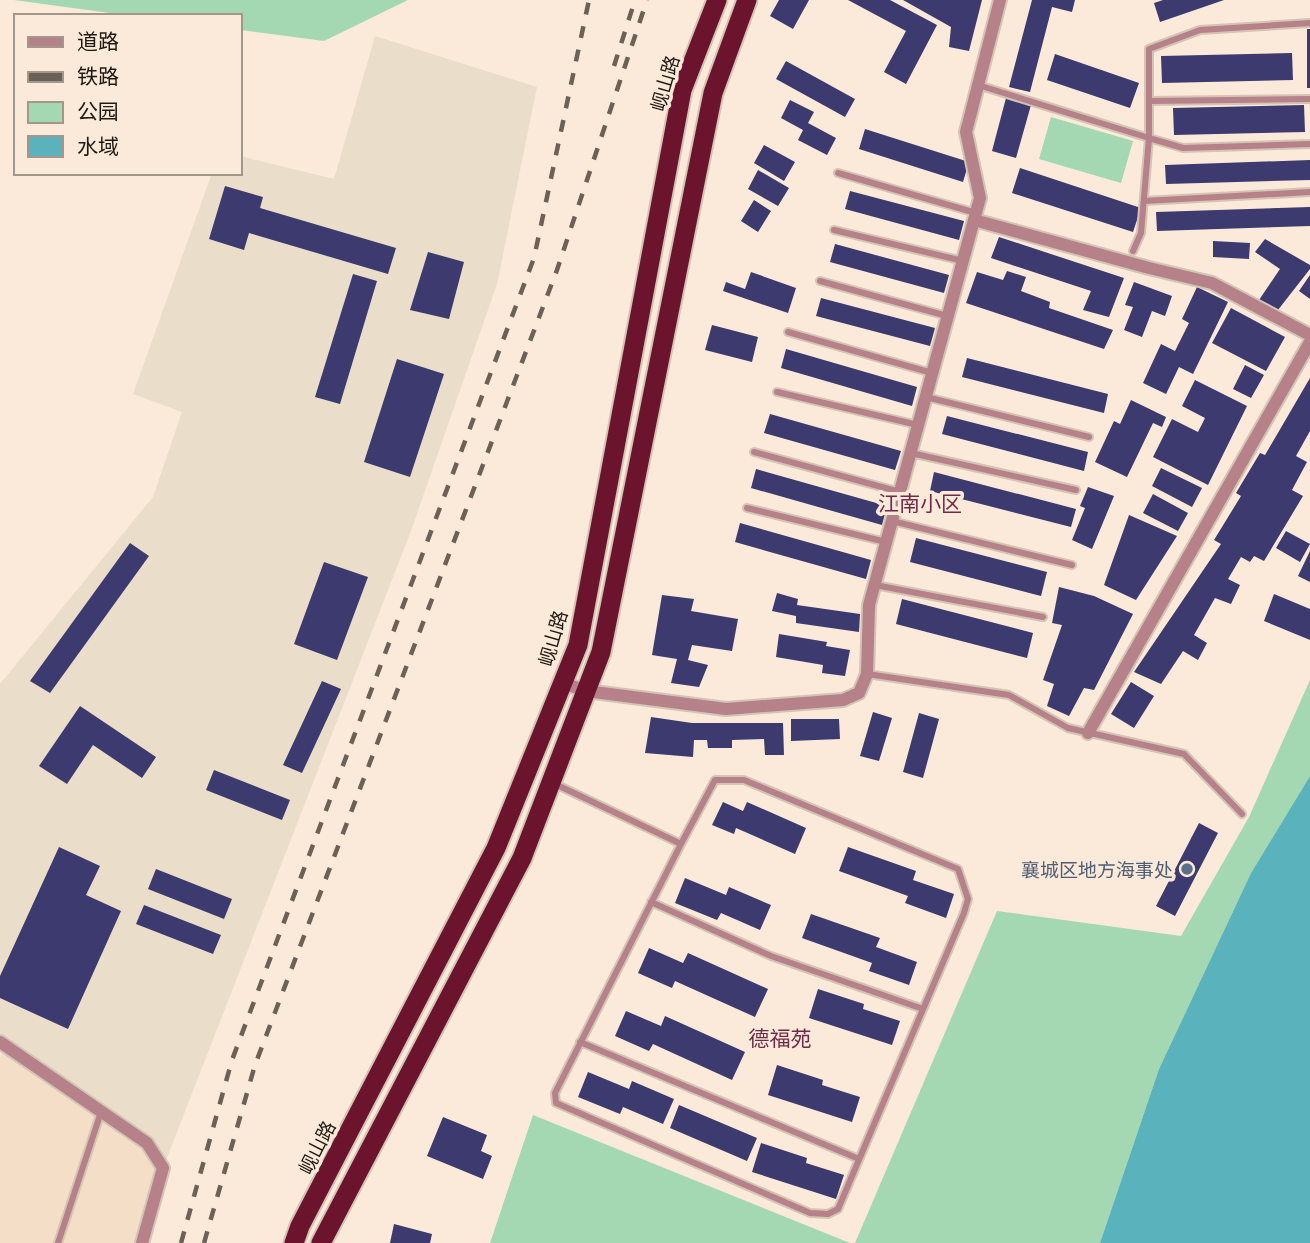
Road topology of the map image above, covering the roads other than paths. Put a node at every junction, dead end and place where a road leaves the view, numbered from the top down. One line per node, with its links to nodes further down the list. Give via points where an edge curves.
1 (717, 0): 38 (highway, 岘山路, via 682,90 578,645)
2 (747, 0): 39 (highway, via 713,93 601,652)
3 (1000, 0): 5 (street)
4 (1310, 23): 7 (lane, via 1200,30 1149,50)
5 (978, 85): 8 (lane); 13 (street, via 966,132 980,198)
6 (1310, 99): 7 (lane)
7 (1149, 101): 8 (lane)
8 (1149, 138): 9 (lane, via 1183,148); 12 (lane)
9 (1310, 144)
10 (838, 173): 13 (lane)
11 (1310, 192): 12 (lane)
12 (1144, 201): 15 (lane, via 1141,233)
13 (975, 216): 16 (street); 20 (street, via 1212,283)
14 (834, 230): 16 (lane)
15 (1133, 251)
16 (963, 261): 18 (street)
17 (820, 281): 18 (lane)
18 (948, 316): 22 (street)
19 (788, 332): 22 (lane)
20 (1310, 335)
21 (1310, 342): 40 (street)
22 (932, 373): 24 (street)
23 (778, 392): 25 (lane)
24 (926, 397): 25 (street); 26 (lane)
25 (918, 425): 28 (street)
26 (1089, 437)
27 (754, 452): 30 (lane)
28 (911, 453): 29 (lane); 30 (street)
29 (1076, 489)
30 (900, 492): 32 (street)
31 (747, 508): 33 (lane)
32 (892, 521): 33 (street); 34 (lane)
33 (886, 542): 35 (street)
34 (1072, 565)
35 (875, 585): 36 (lane); 37 (street, via 869,605)
36 (1043, 617)
37 (867, 674): 39 (street, via 859,693 843,700 726,709); 40 (lane, via 1009,695 1068,728)
38 (562, 683): 39 (street); 53 (highway, 岘山路, via 496,848)
39 (586, 691): 41 (highway)
40 (1088, 733): 42 (lane, via 1184,754)
41 (551, 782): 43 (lane); 50 (highway, via 522,858)
42 (1242, 814)
43 (681, 844): 44 (lane); 45 (lane, via 715,780 744,780 958,869 968,899)
44 (651, 902): 45 (lane, via 771,956); 47 (lane)
45 (923, 1009): 49 (lane)
46 (0, 1042): 48 (street)
47 (580, 1042): 49 (lane); 49 (lane, via 555,1093 556,1103 810,1213 828,1214 838,1209)
48 (101, 1112): 51 (lane); 52 (street, via 147,1143 163,1168)
49 (859, 1159)
50 (324, 1242)
51 (58, 1243)
52 (142, 1243)
53 (294, 1243)

